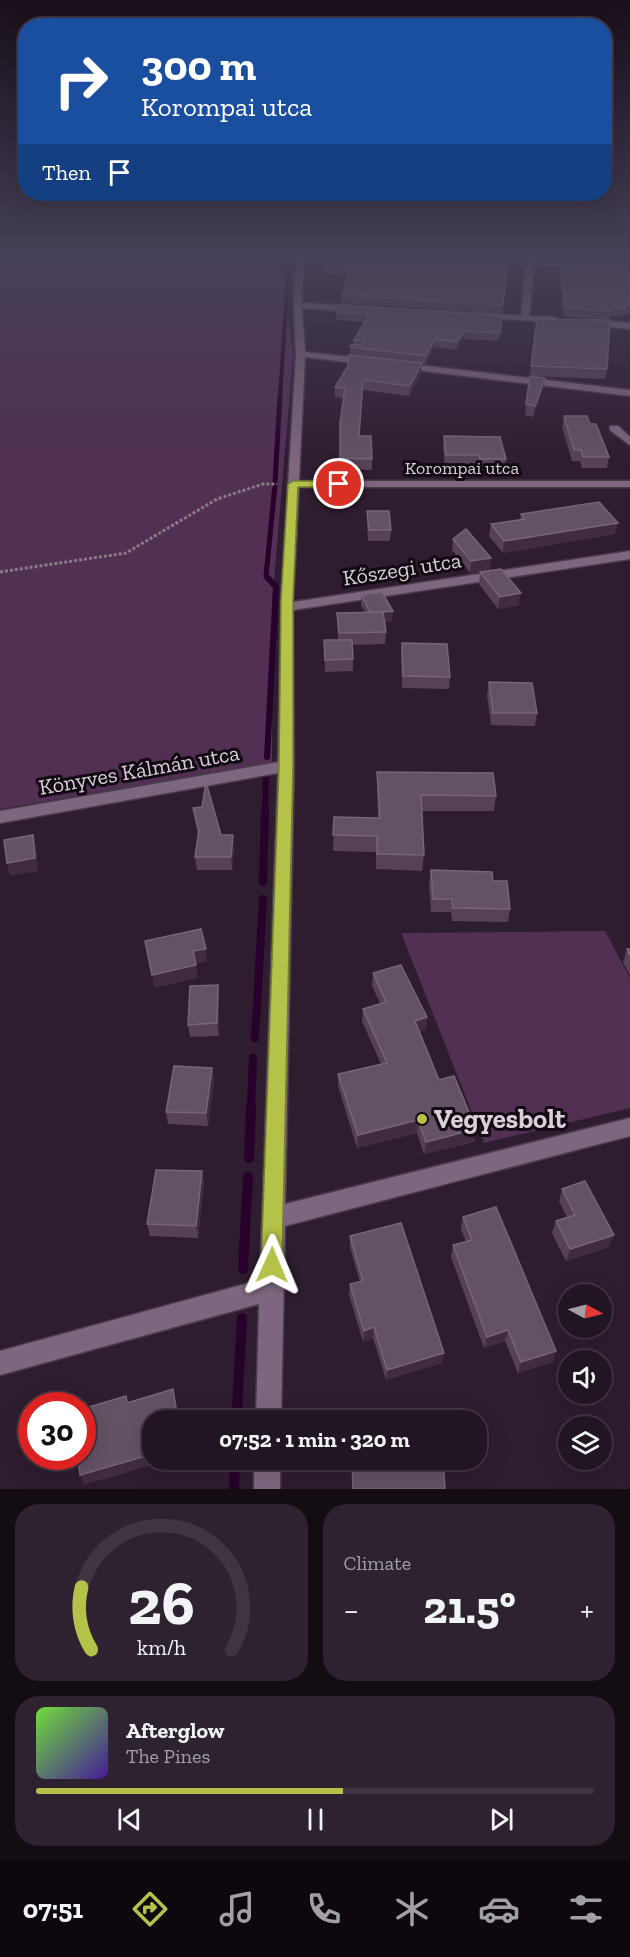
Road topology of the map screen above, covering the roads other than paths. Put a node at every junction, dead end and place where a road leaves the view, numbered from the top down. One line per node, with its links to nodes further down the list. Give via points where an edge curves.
1 (299, 325): 2 (street)
2 (300, 354): 3 (street); 8 (street)
3 (381, 363)
4 (393, 365): 5 (street)
5 (630, 393)
6 (614, 428): 7 (street)
7 (630, 442)
8 (293, 484): 9 (street, Korompai utca); 11 (street)
9 (630, 484)
10 (630, 555): 11 (street, Kőszegi utca)
11 (288, 607): 12 (street)
12 (286, 766): 13 (street, Könyves Kálmán utca); 15 (street)
13 (0, 817)
14 (630, 1127): 15 (street)
15 (273, 1218): 16 (street)
16 (271, 1289): 17 (street); 18 (street)
17 (0, 1363)
18 (268, 1410)
19 (267, 1470): 20 (street)
20 (267, 1489)

